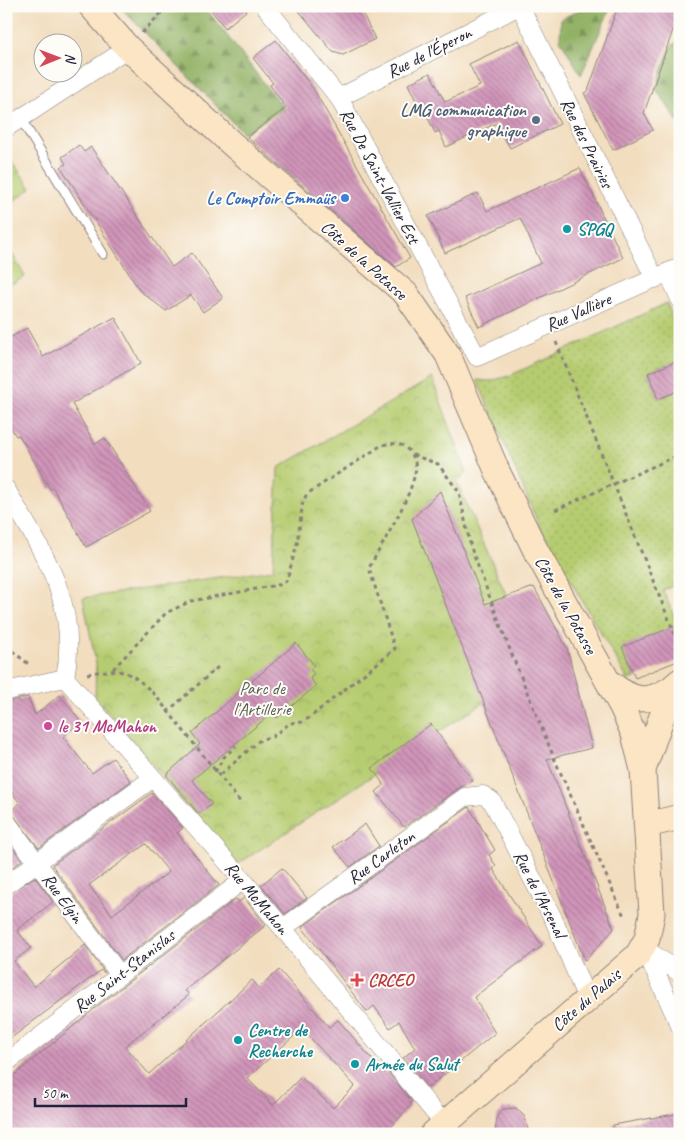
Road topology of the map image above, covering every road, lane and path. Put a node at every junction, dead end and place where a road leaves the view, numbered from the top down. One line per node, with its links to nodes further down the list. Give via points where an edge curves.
1 (91, 6): 5 (street, Côte de la Potasse)
2 (168, 6): 5 (path)
3 (265, 6): 6 (street, Rue De Saint-Vallier Est)
4 (519, 6): 6 (street, Rue de l'Éperon); 9 (street, Rue des Prairies)
5 (128, 48): 7 (street); 22 (street, Côte de la Potasse, via 269,177 406,294 448,356 535,549)
6 (339, 98): 12 (street, Rue De Saint-Vallier Est)
7 (14, 124): 8 (lane)
8 (103, 254)
9 (668, 273): 10 (street, Rue des Prairies); 11 (street, Rue Vallière)
10 (680, 299)
11 (549, 325): 12 (street, Rue Vallière); 15 (path)
12 (477, 358)
13 (413, 455): 20 (path, via 394,442 382,445 307,494 303,501 298,544 283,584 191,601 177,607 166,613); 29 (path, via 415,474 369,568 395,649 302,722 290,723 272,737 261,739); 39 (path, via 438,464 458,492 471,548 506,640)
14 (679, 455): 15 (path)
15 (614, 484): 17 (path); 18 (path)
16 (6, 489): 21 (street, via 52,568 63,599 69,642)
17 (555, 510)
18 (680, 647)
19 (218, 667): 25 (path)
20 (113, 669): 21 (path); 25 (path, via 139,680)
21 (65, 678): 24 (street); 30 (street, Rue McMahon)
22 (609, 682): 23 (street, Côte de la Potasse, via 640,700 658,697); 27 (street, Côte de la Potasse, via 634,734)
23 (676, 685): 27 (street)
24 (6, 691)
25 (167, 712): 28 (path)
26 (236, 746): 28 (path)
27 (643, 770): 35 (street)
28 (215, 772): 29 (path)
29 (218, 776): 32 (path)
30 (153, 778): 36 (street); 37 (street, Rue McMahon)
31 (483, 795): 40 (street, Rue Carleton, via 465,797); 44 (street, Rue de l'Arsenal, via 492,801 554,920)
32 (242, 804)
33 (678, 820): 35 (street)
34 (6, 821): 36 (street, Rue Elgin)
35 (647, 825): 41 (street, via 652,914)
36 (37, 863): 38 (street); 43 (street, Rue Elgin)
37 (243, 880): 40 (street, Rue McMahon); 43 (street, Rue Saint-Stanislas)
38 (6, 885)
39 (624, 916)
40 (283, 928): 47 (street, Rue McMahon)
41 (644, 947): 42 (street); 44 (street, Côte du Palais); 45 (street)
42 (680, 973)
43 (120, 975): 46 (street, Rue Saint-Stanislas)
44 (587, 999): 47 (street, Côte du Palais)
45 (680, 1026)
46 (6, 1063)
47 (442, 1130)

